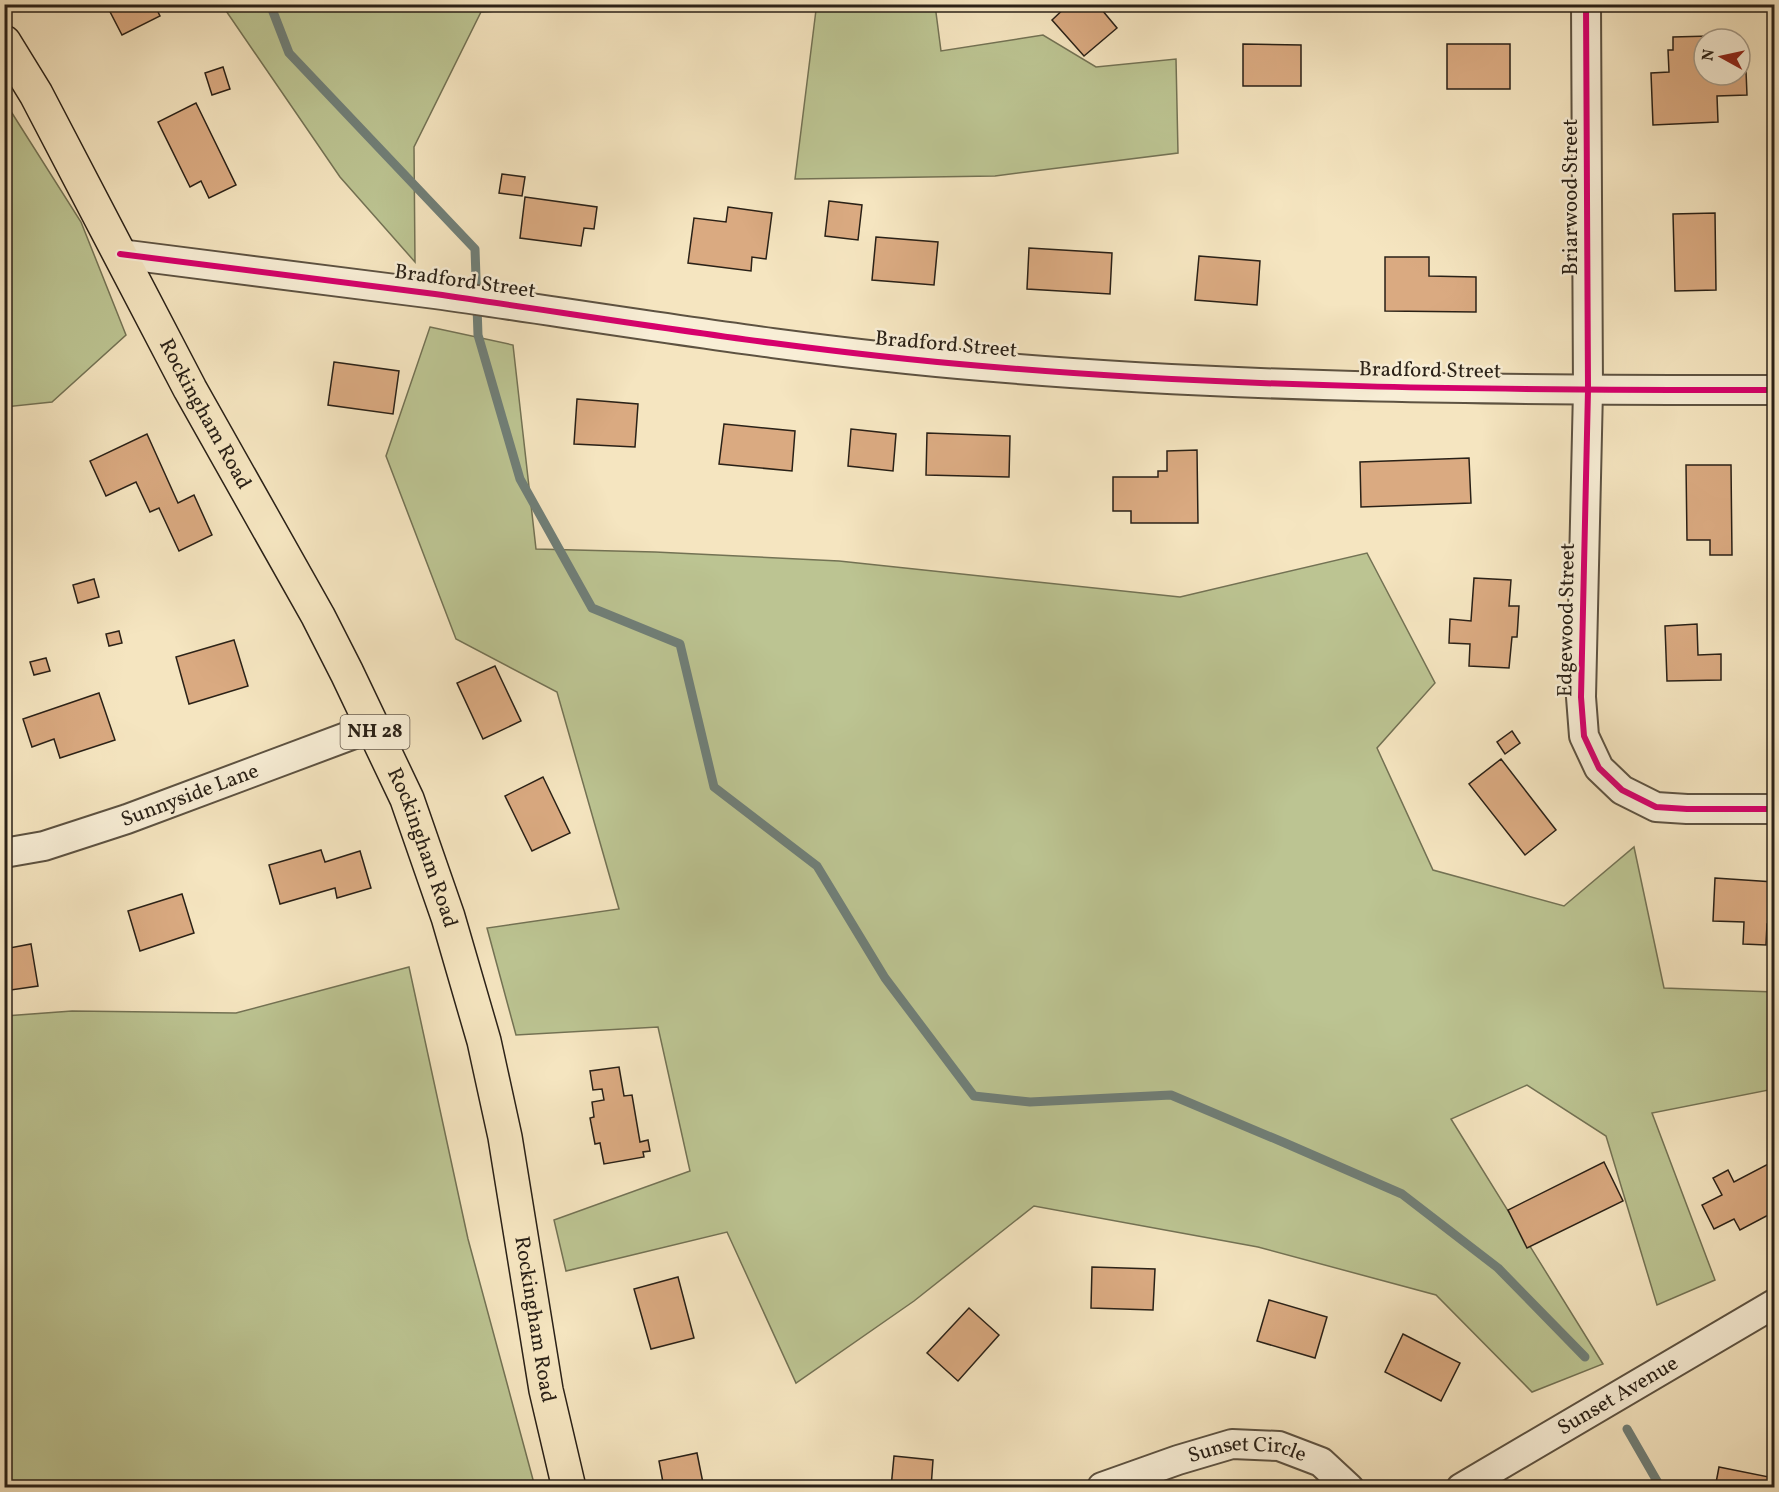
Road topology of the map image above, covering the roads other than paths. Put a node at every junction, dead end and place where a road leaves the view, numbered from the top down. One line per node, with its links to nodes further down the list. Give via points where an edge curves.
1 (1586, 4): 4 (street, Briarwood Street)
2 (4, 42): 3 (main road, Rockingham Road / NH 28, via 36,94)
3 (120, 254): 4 (street, Bradford Street, via 840,352 986,367 1298,386); 6 (main road, Rockingham Road / NH 28, via 190,389 318,616)
4 (1588, 390): 5 (street, Bradford Street); 7 (street, Edgewood Street, via 1581,697 1584,736 1599,768 1622,790 1656,807)
5 (1774, 390)
6 (373, 727): 8 (street, Sunnyside Lane, via 127,819 44,846); 11 (main road, Rockingham Road / NH 28, via 407,799 448,917 484,1041 505,1137 546,1390)
7 (1774, 809)
8 (4, 854)
9 (1774, 1304): 13 (street, Sunset Avenue)
10 (1102, 1487): 12 (street, Sunset Circle, via 1232,1444 1279,1446 1321,1462)
11 (569, 1488)
12 (1349, 1488)
13 (1461, 1488)

